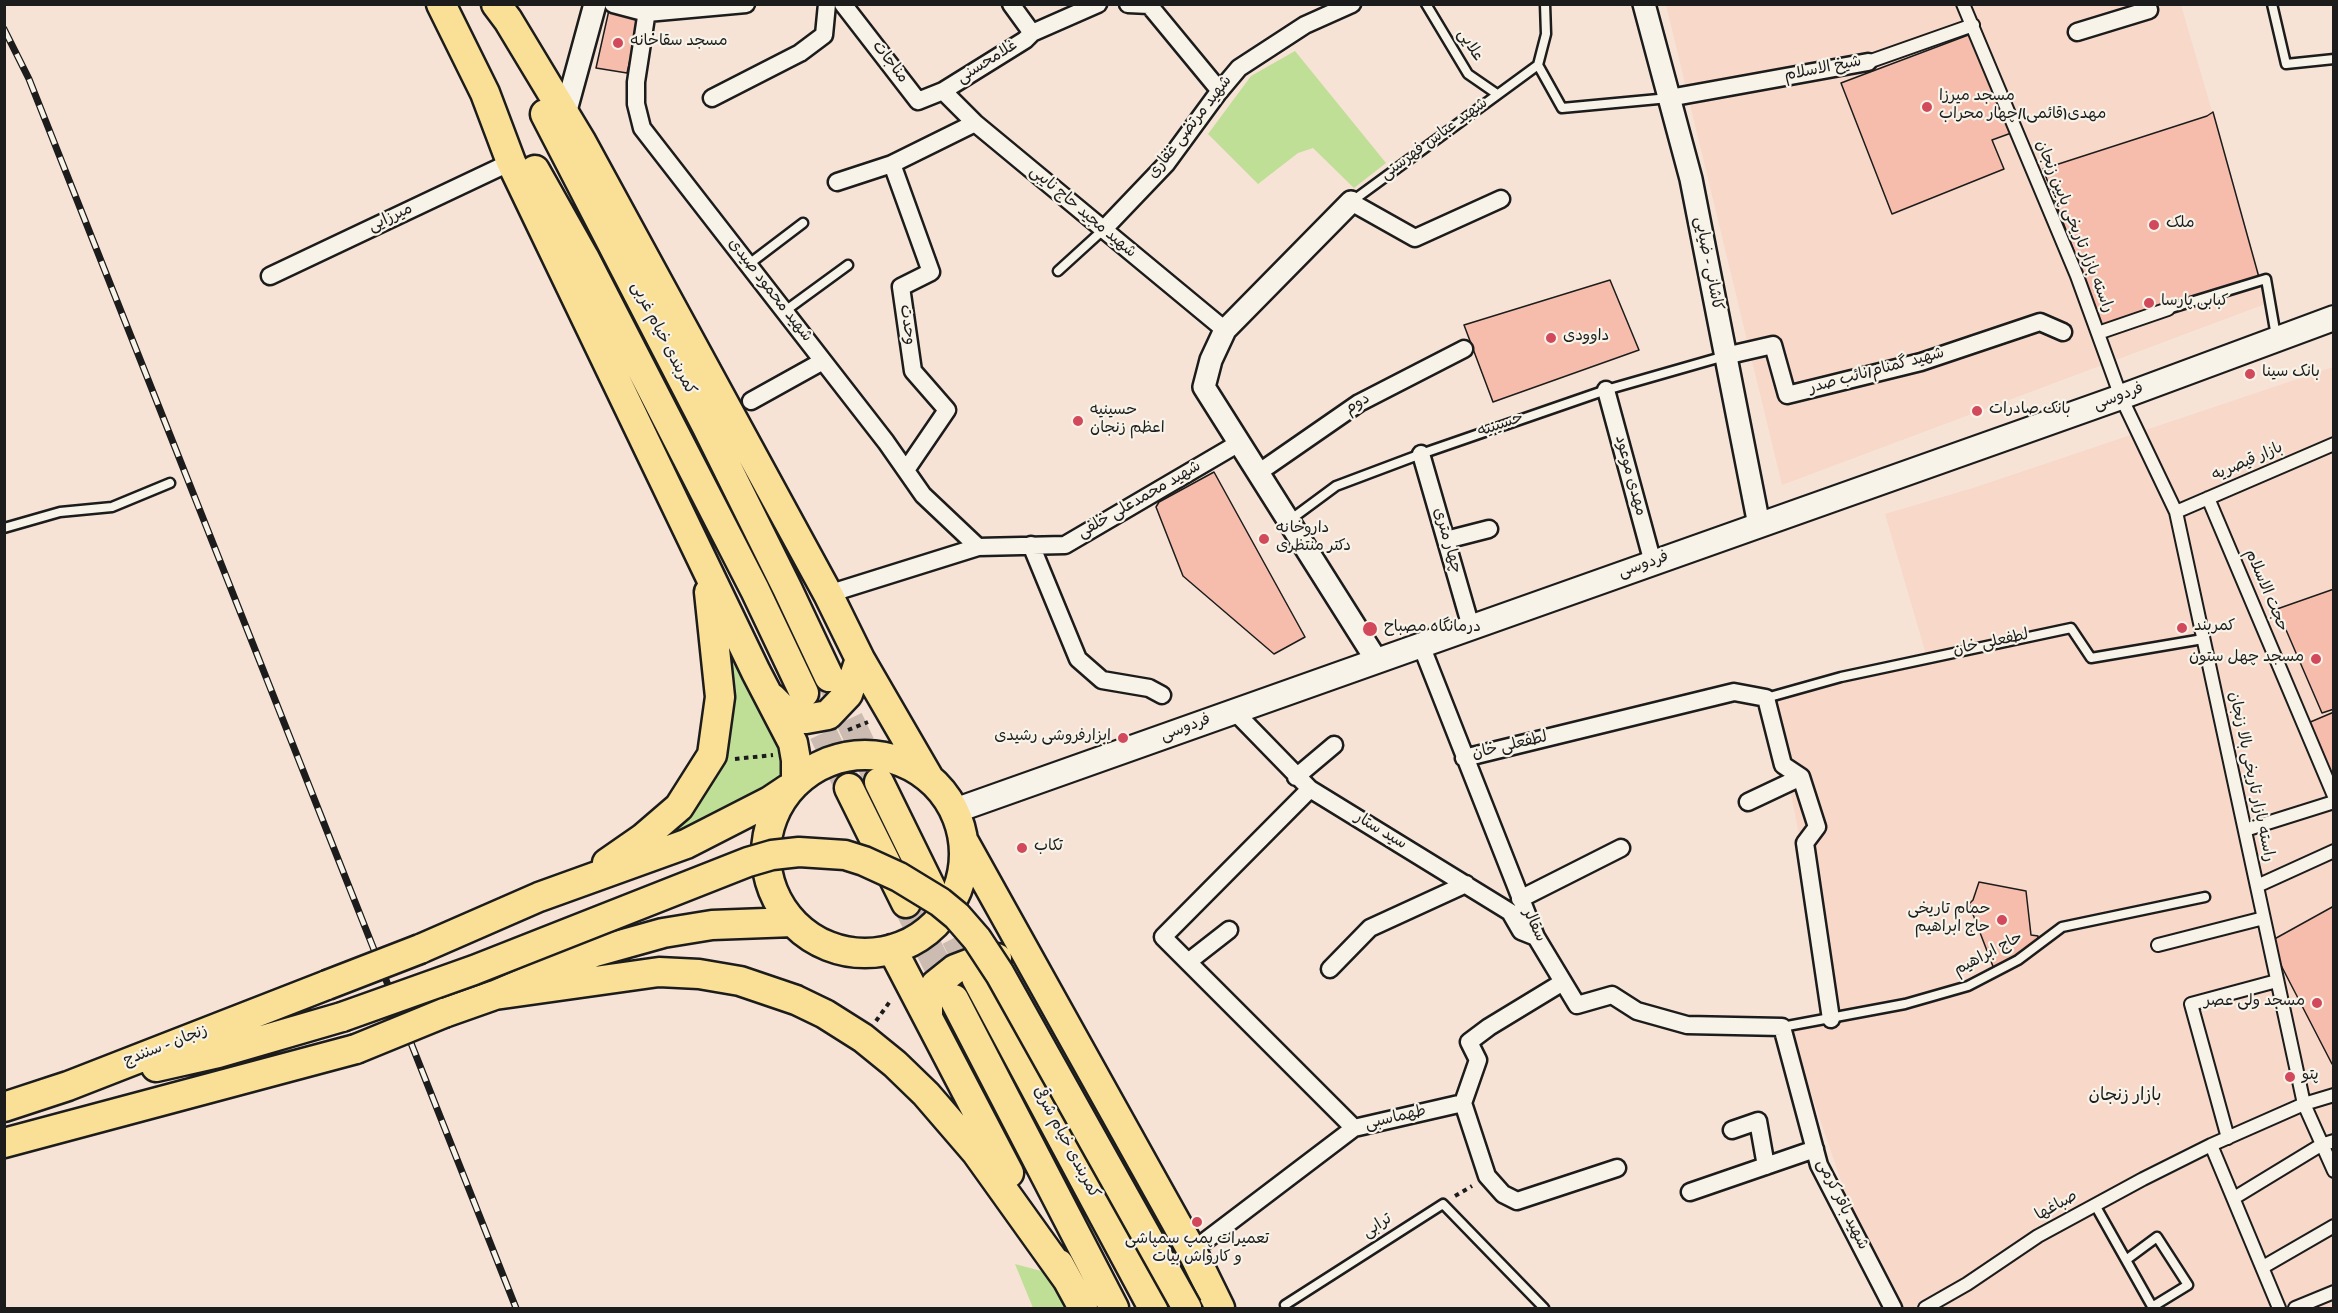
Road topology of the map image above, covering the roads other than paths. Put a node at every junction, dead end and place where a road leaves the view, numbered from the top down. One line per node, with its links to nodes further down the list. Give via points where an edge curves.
1 (441, 4): 28 (highway)
2 (489, 4): 81 (highway, کمربندی خیام غربی, via 707,427)
3 (496, 4): 32 (highway)
4 (595, 4): 32 (street)
5 (613, 4): 19 (street)
6 (746, 4): 19 (street)
7 (827, 4): 30 (street, via 824,35 800,52)
8 (843, 4): 26 (street, مناجات, via 918,101)
9 (1011, 4): 22 (street)
10 (1098, 4): 22 (street, غلامحسنی)
11 (1128, 4): 27 (street, via 1149,5)
12 (1352, 4): 27 (street, شهید مرتضی غفاری, via 1296,31 1239,68)
13 (1426, 4): 29 (lane, علایی, via 1468,74)
14 (1545, 4): 25 (lane, via 1546,34)
15 (1644, 4): 31 (street, کاشانی - ضیایی)
16 (1964, 4): 20 (street, راسته بازار تاریخی پایین زنجان)
17 (2147, 4): 21 (street, via 2149,10)
18 (2272, 4): 23 (lane, via 2286,64)
19 (647, 8): 41 (street, شهید محمود صیدی, via 636,82 642,128)
20 (1973, 25): 24 (street, شیخ الاسلام); 50 (street, راسته بازار تاریخی پایین زنجان)
21 (2077, 32)
22 (1032, 33): 26 (street, غلامحسنی)
23 (2334, 59)
24 (1868, 62): 31 (street, شیخ الاسلام)
25 (1538, 65): 29 (lane, شهید عباس فهرستی); 31 (lane, via 1562,108)
26 (943, 91): 33 (street, شهید مجید حاج نایبی)
27 (1220, 91): 40 (street, شهید مرتضی غفاری, via 1166,164)
28 (485, 93): 34 (highway); 83 (highway, کمربندی خیام غربی, via 584,257)
29 (1497, 94): 38 (lane, شهید عباس فهرستی)
30 (712, 98)
31 (1669, 98): 53 (street, کاشانی - ضیایی, via 1690,179)
32 (565, 114): 75 (highway)
33 (975, 123): 35 (street); 40 (street, شهید مجید حاج نایبی)
34 (512, 162): 44 (street, میرزایی); 73 (highway)
35 (892, 164): 36 (street); 61 (street, وحدت, via 931,272 901,286 913,371 947,410)
36 (837, 182)
37 (1501, 199): 38 (street, via 1415,238)
38 (1351, 202): 48 (street, شهید عباس فهرستی)
39 (803, 223): 41 (lane)
40 (1103, 231): 43 (lane); 48 (street, شهید مجید حاج نایبی)
41 (749, 264): 46 (street, شهید محمود صیدی)
42 (848, 265): 46 (lane)
43 (1058, 271)
44 (270, 276)
45 (2168, 309): 50 (street); 51 (lane, via 2266,279)
46 (784, 311): 54 (street, شهید محمود صیدی)
47 (2334, 318): 51 (main road, فردوسی)
48 (1225, 330): 58 (street, via 1204,387)
49 (2063, 332): 53 (street, شهید گمنام/نائب صدر, via 2040,322 1921,362 1787,395 1773,345)
50 (2098, 333): 56 (street, راسته بازار تاریخی پایین زنجان)
51 (2276, 339): 56 (main road, فردوسی)
52 (1464, 349): 62 (street, دوم, via 1359,403)
53 (1725, 356): 55 (lane, حسینیه); 67 (street, کاشانی - ضیایی)
54 (823, 361): 57 (street); 61 (street, شهید محمود صیدی)
55 (1606, 390): 60 (lane, حسینیه); 74 (street, مهدی موعود)
56 (2121, 397): 65 (street, راسته بازار تاریخی بالا زنجان); 67 (main road, فردوسی)
57 (751, 401)
58 (1239, 443): 62 (street); 71 (street, شهید محمدعلی خلفی, via 1163,494 1065,545)
59 (2334, 444): 64 (street, بازار قیصریه)
60 (1421, 454): 66 (lane, حسینیه, via 1336,486); 70 (street, چهار متری)
61 (906, 470): 72 (street, شهید محمود صیدی, via 923,495)
62 (1258, 472): 66 (street)
63 (170, 483): 68 (lane, via 112,507 60,512)
64 (2208, 498): 65 (street, بازار قیصریه); 96 (street, حجت الاسلام)
65 (2176, 512): 77 (street, راسته بازار تاریخی بالا زنجان)
66 (1289, 521): 80 (street)
67 (1758, 525): 74 (main road, فردوسی)
68 (4, 528)
69 (1488, 529): 70 (street)
70 (1446, 540): 76 (street, چهار متری)
71 (1031, 545): 72 (street, شهید محمدعلی خلفی); 84 (street, via 1078,659 1102,681 1149,688)
72 (978, 547): 75 (street, شهید محمدعلی خلفی)
73 (704, 561): 82 (highway); 105 (highway, via 720,697 712,755 679,807 643,838)
74 (1653, 563): 76 (main road, فردوسی)
75 (828, 594): 79 (highway)
76 (1471, 627): 78 (main road, فردوسی)
77 (2203, 639): 85 (lane, لطفعلی خان, via 2091,658 2071,628 1841,677); 100 (street, راسته بازار تاریخی بالا زنجان)
78 (1421, 645): 80 (main road, فردوسی); 88 (street, سقالر)
79 (861, 659): 82 (highway, via 848,694 828,715 806,719 788,714); 91 (highway)
80 (1377, 661): 86 (main road, فردوسی)
81 (829, 677)
82 (766, 692): 93 (highway, via 793,743)
83 (804, 693)
84 (1162, 695)
85 (1766, 698): 88 (street, لطفعلی خان, via 1734,692); 90 (street, via 1783,765)
86 (1235, 712): 89 (street, سید ستار); 99 (main road, فردوسی)
87 (1334, 745): 89 (street)
88 (1464, 758): 109 (street, سقالر)
89 (1296, 777): 95 (street, سید ستار)
90 (1801, 777): 97 (street); 126 (street, via 1817,827 1805,843)
91 (929, 778): 93 (highway, via 909,765 861,754 830,761); 99 (highway)
92 (879, 782): 107 (highway)
93 (794, 784): 105 (highway, via 759,807 686,844); 112 (highway, via 775,810 767,839 767,869 776,897)
94 (849, 788): 110 (highway)
95 (1310, 789): 104 (street, سید ستار); 117 (street, via 1163,937)
96 (2334, 795)
97 (1748, 802)
98 (2334, 802): 100 (street)
99 (954, 811): 101 (highway)
100 (2245, 830): 106 (street, راسته بازار تاریخی بالا زنجان)
101 (963, 840): 116 (highway, via 963,868 955,895 939,919 918,937); 120 (highway)
102 (1621, 848): 109 (street)
103 (2334, 851): 106 (street)
104 (1466, 884): 114 (street, سید ستار, via 1510,912 1521,931); 118 (street, via 1370,928)
105 (574, 885): 128 (highway, زنجان - سنندج, bridge)
106 (2257, 886): 131 (street, راسته بازار تاریخی بالا زنجان)
107 (931, 888)
108 (2205, 897): 126 (lane, حاج ابراهیم, via 2062,927 2018,960 1968,986)
109 (1520, 899): 114 (street, سقالر)
110 (906, 903)
111 (2260, 919): 115 (street)
112 (793, 922): 116 (highway, via 814,939 839,949 866,953); 123 (highway, via 712,925 663,933 595,952)
113 (1229, 930): 117 (street)
114 (1536, 937): 121 (street, سقالر)
115 (2158, 945)
116 (892, 949): 125 (highway)
117 (1188, 962): 133 (street)
118 (1330, 969)
119 (976, 978): 156 (highway, کمربندی خیام شرقی)
120 (1040, 981): 125 (highway, via 1023,965 999,957 976,961 955,969 935,985 928,1001); 148 (highway)
121 (1563, 982): 127 (street, سقالر, via 1576,1005 1612,995 1637,1011 1687,1025); 130 (street, via 1469,1042 1478,1060)
122 (2273, 982): 135 (street, via 2191,1004)
123 (495, 995): 137 (highway, bridge, via 356,1049); 151 (highway, via 659,972 699,974 740,981 825,1014 864,1038 926,1094 976,1152)
124 (954, 999): 155 (highway, کمربندی خیام شرقی)
125 (928, 1018): 151 (highway)
126 (1831, 1019): 127 (lane, حاج ابراهیم)
127 (1782, 1027): 140 (street, شهید باقر کرمی)
128 (68, 1086): 132 (highway, زنجان - سنندج); 157 (highway, bridge, via 218,1053 342,1017 474,970 748,862 799,852 845,855 899,877 940,902 977,939)
129 (2334, 1095): 131 (street, صباغها)
130 (1463, 1103): 133 (street, طهماسبی); 142 (street, via 1487,1176 1503,1194 1517,1201)
131 (2304, 1104): 135 (street, صباغها); 139 (street, راسته بازار تاریخی بالا زنجان)
132 (4, 1107)
133 (1354, 1128): 148 (street, طهماسبی)
134 (1732, 1130): 141 (street, via 1758,1120)
135 (2228, 1138): 138 (street, صباغها)
136 (2334, 1141): 139 (street)
137 (4, 1143)
138 (2211, 1145): 145 (street); 146 (street, صباغها)
139 (2321, 1145): 143 (street, راسته بازار تاریخی بالا زنجان); 145 (street)
140 (1815, 1149): 141 (street); 160 (street, شهید باقر کرمی, via 1819,1165)
141 (1766, 1166): 144 (street)
142 (1617, 1168)
143 (2334, 1171)
144 (1690, 1192)
145 (2234, 1198): 150 (street)
146 (2095, 1205): 149 (lane); 161 (street, صباغها, via 2038,1236)
147 (2333, 1228): 150 (street)
148 (1191, 1251): 158 (highway)
149 (2126, 1260): 162 (lane); 162 (lane, via 2157,1237 2187,1285)
150 (2263, 1267): 163 (street)
151 (1067, 1279): 154 (highway)
152 (2334, 1292): 164 (street)
153 (1285, 1305): 159 (lane, ترابی, via 1443,1204)
154 (1083, 1308)
155 (1114, 1308)
156 (1153, 1308)
157 (1187, 1308)
158 (1220, 1308)
159 (1544, 1308)
160 (1893, 1308)
161 (1925, 1308)
162 (2152, 1308)
163 (2279, 1308)
164 (2295, 1308)

